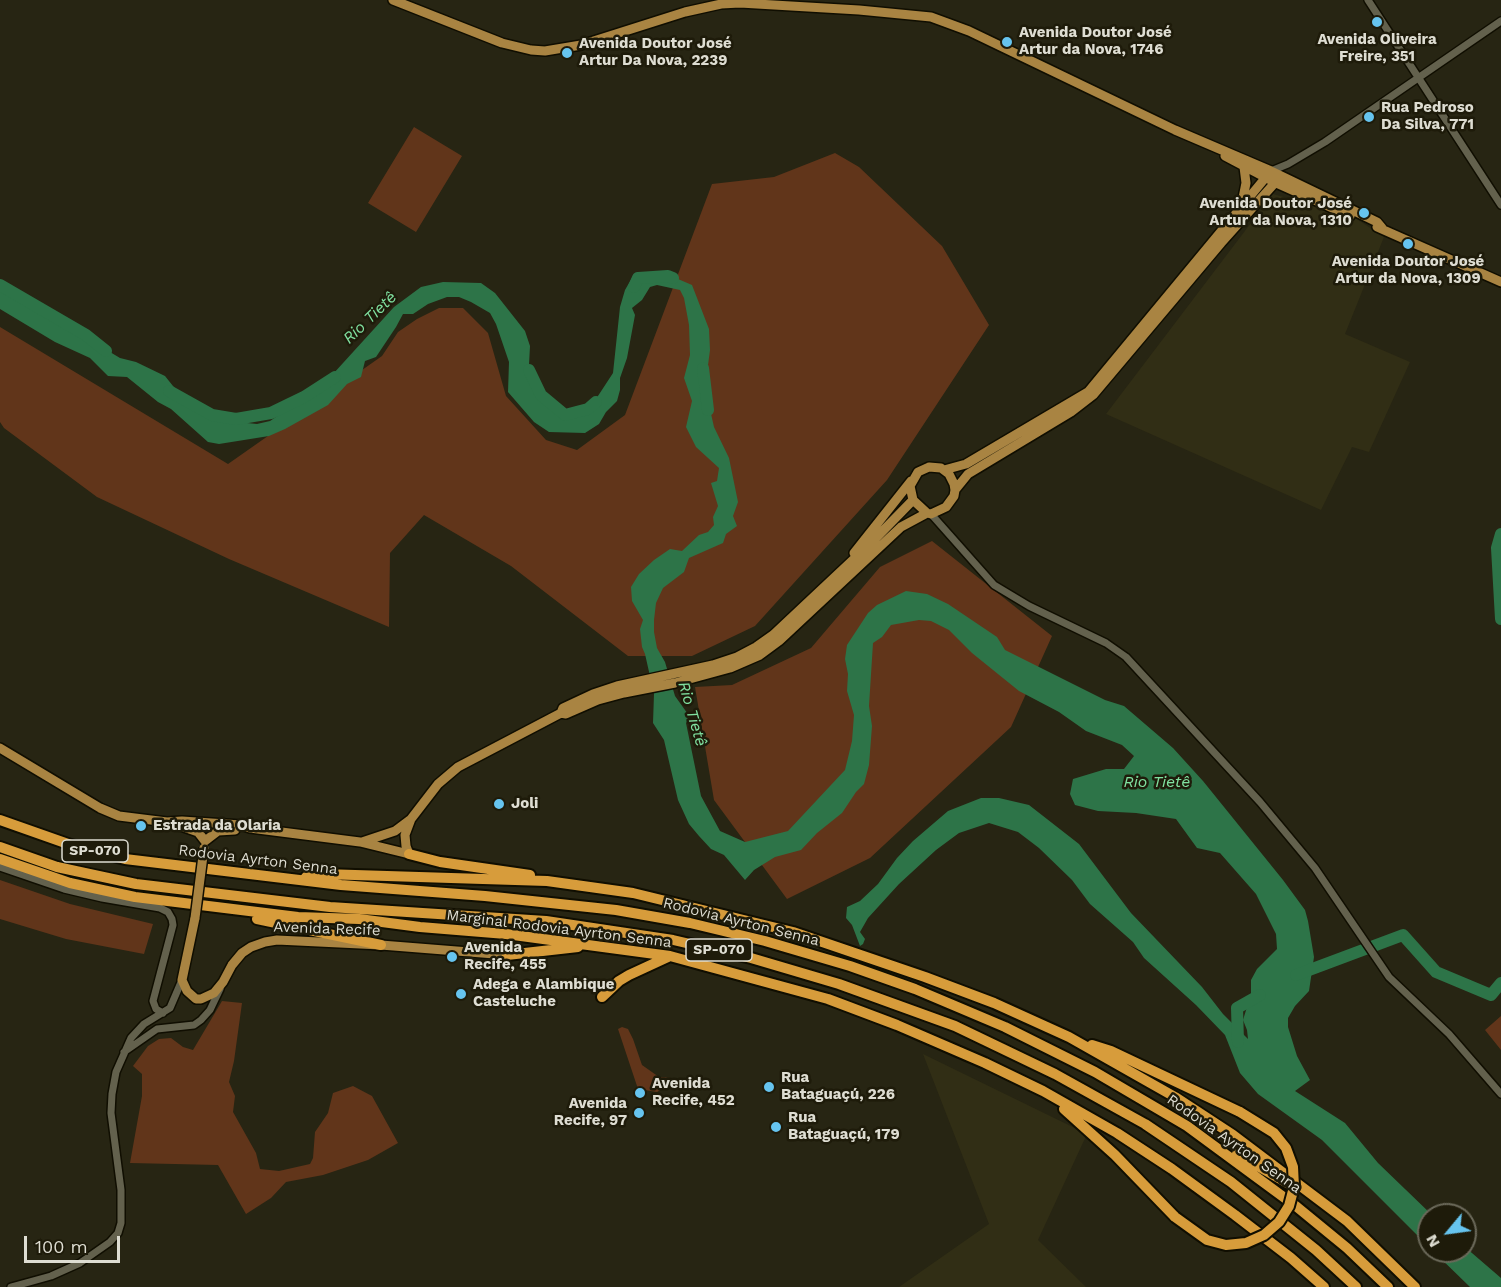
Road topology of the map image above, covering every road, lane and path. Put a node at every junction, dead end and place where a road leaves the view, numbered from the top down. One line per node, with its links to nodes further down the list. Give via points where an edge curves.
1 (393, 0): 5 (main road, via 502,43 545,51 581,45 721,4 917,15 969,31)
2 (1368, 0): 4 (street)
3 (1501, 21): 4 (street)
4 (1418, 78): 6 (street); 11 (street)
5 (1205, 144): 7 (main road); 8 (main road)
6 (1288, 164): 8 (street); 9 (street)
7 (1244, 167): 8 (main road); 13 (main road, via 1245,195)
8 (1268, 174): 9 (main road); 13 (main road)
9 (1279, 180): 10 (main road); 12 (main road); 14 (main road, via 1377,222)
10 (1261, 199): 12 (main road, via 1277,192); 18 (main road, via 1094,395 968,474)
11 (1501, 205)
12 (1329, 206): 14 (main road)
13 (1241, 207): 16 (main road, via 1088,392 966,464)
14 (1382, 228): 15 (main road)
15 (1501, 282)
16 (944, 470): 17 (main road, via 929,467); 18 (main road, via 952,478)
17 (912, 480): 19 (main road); 21 (main road)
18 (955, 490): 20 (main road, via 951,502)
19 (913, 500): 20 (main road); 21 (main road)
20 (932, 513): 22 (main road, via 901,527 760,655 730,668); 48 (street, via 994,585 1107,643 1126,657 1260,802 1315,868 1389,977 1449,1034)
21 (840, 571): 22 (main road, via 756,647)
22 (674, 679): 24 (main road, via 617,686 593,694 458,767 438,784)
23 (0, 748): 26 (main road, via 118,816)
24 (411, 819): 28 (main road, via 395,831); 31 (main road, via 405,835)
25 (0, 820): 34 (highway, Rodovia Ayrton Senna / SP-070, via 125,859)
26 (167, 822): 27 (main road); 29 (main road, via 192,828)
27 (250, 828): 28 (main road); 29 (main road, via 218,831)
28 (360, 842): 31 (main road)
29 (204, 844): 41 (main road, bridge)
30 (0, 847): 53 (highway, SP-070, via 57,867 136,884 330,907 546,921 673,940 839,984 955,1026 1055,1074 1145,1124 1239,1189)
31 (409, 854): 35 (highway)
32 (0, 859): 36 (highway, Marginal Rodovia Ayrton Senna, via 92,889)
33 (0, 867): 44 (street, via 64,889 168,912 173,925 153,1002)
34 (295, 879): 35 (highway, via 323,874); 49 (highway, Rodovia Ayrton Senna / SP-070, via 616,910 765,941 915,988 1005,1027 1095,1071)
35 (547, 881): 45 (highway, via 633,892 793,932 994,1003)
36 (207, 907): 37 (highway); 38 (highway, Marginal Rodovia Ayrton Senna)
37 (381, 945): 39 (main road, Avenida Recife); 42 (main road, Avenida Recife, via 264,942 243,953)
38 (594, 945): 39 (highway); 40 (highway, Marginal Rodovia Ayrton Senna)
39 (507, 955)
40 (670, 957): 43 (highway, via 629,975); 47 (highway, Marginal Rodovia Ayrton Senna, via 828,999 939,1043)
41 (182, 980): 42 (main road, Avenida Recife, via 187,992 196,999 214,993); 44 (street, via 170,1008)
42 (223, 982): 46 (street, via 201,1020 186,1027 157,1029)
43 (602, 997)
44 (163, 1013): 46 (street, via 136,1031)
45 (1069, 1037): 47 (highway, bridge, via 1111,1051 1240,1112 1274,1133 1286,1148 1293,1167 1289,1206 1264,1235 1246,1243 1226,1245 1207,1240 1175,1217 1090,1131); 50 (highway, via 1233,1135)
46 (124, 1052): 51 (street, via 111,1103 121,1190 118,1233 80,1263)
47 (1043, 1091): 52 (highway, Marginal Rodovia Ayrton Senna, via 1172,1170)
48 (1501, 1094)
49 (1187, 1126): 50 (highway); 54 (highway, Rodovia Ayrton Senna / SP-070, via 1297,1207)
50 (1347, 1221): 55 (highway)
51 (12, 1287)
52 (1324, 1287)
53 (1356, 1287)
54 (1388, 1287)
55 (1415, 1287)

